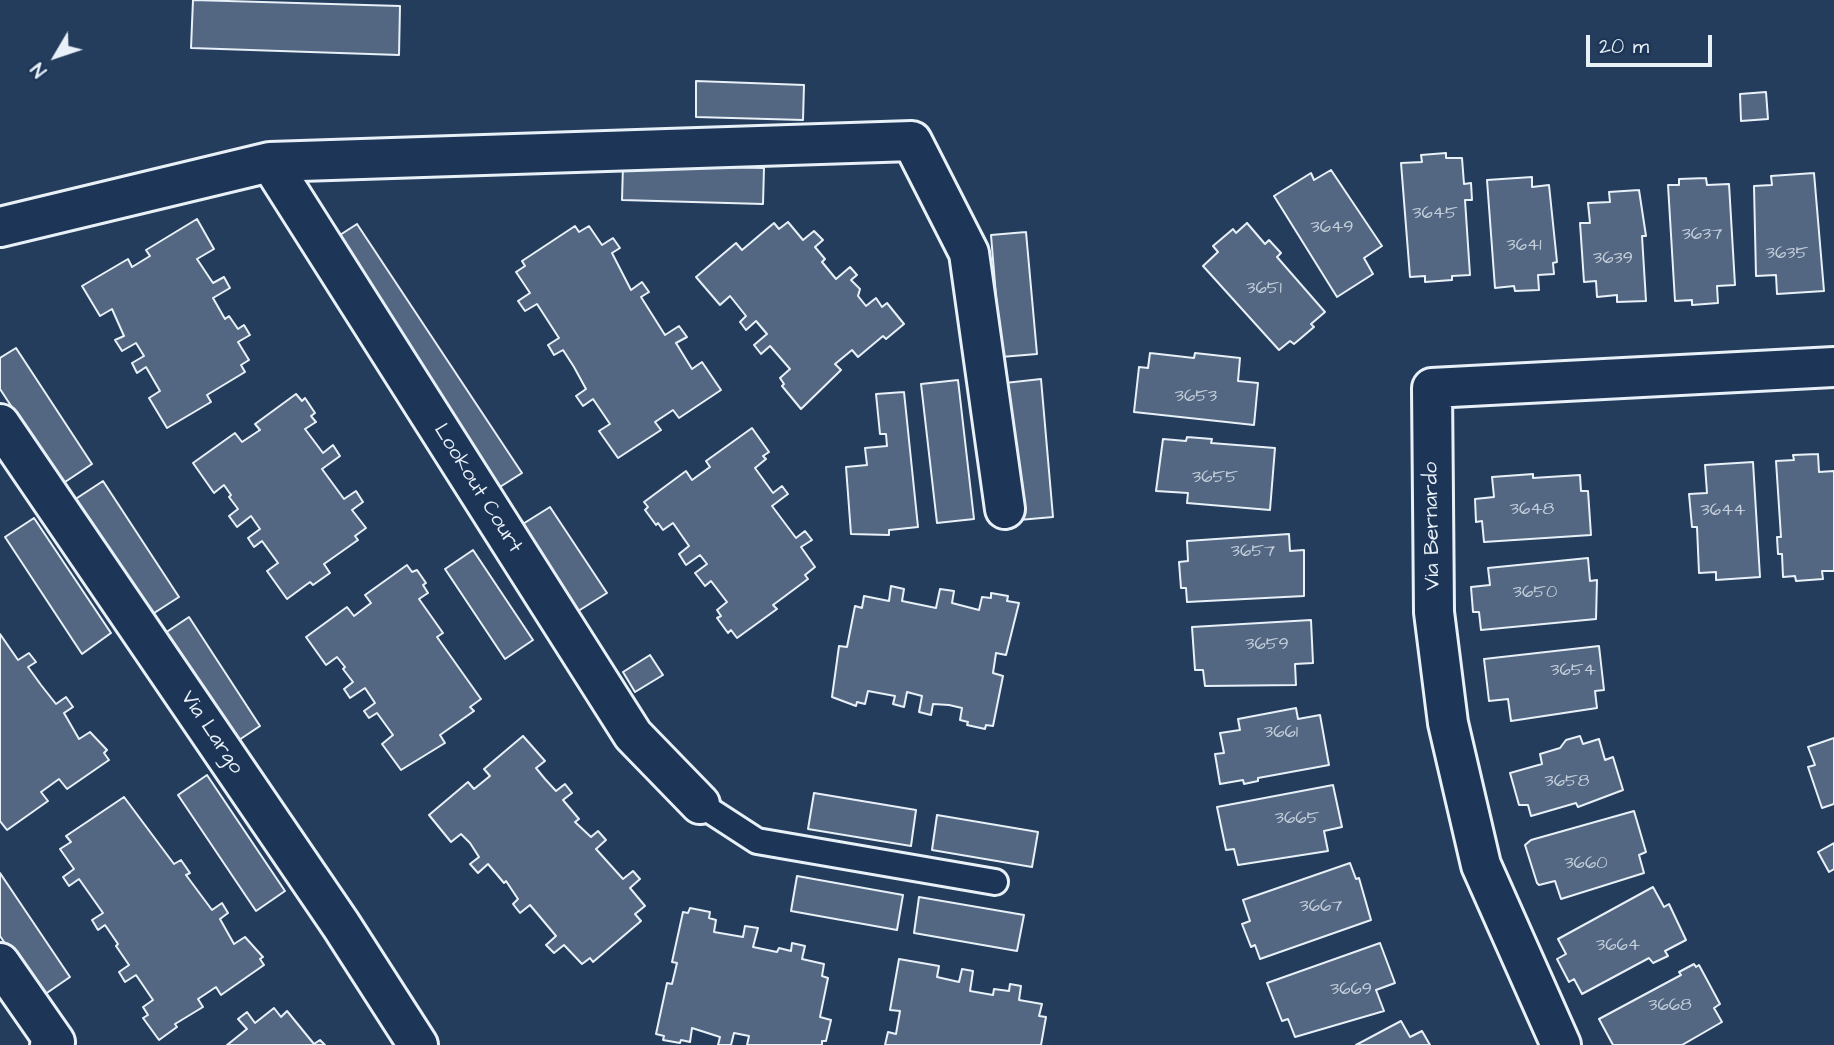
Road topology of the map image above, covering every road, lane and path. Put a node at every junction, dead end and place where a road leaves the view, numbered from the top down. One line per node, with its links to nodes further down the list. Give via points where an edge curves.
1 (270, 162): 2 (street); 5 (street, via 912,141 969,253); 6 (street, Lookout Court, via 633,735)
2 (0, 227)
3 (1834, 367): 11 (street, Via Bernardo, via 1432,388 1434,612 1448,723 1481,865)
4 (0, 424): 10 (street, Via Largo)
5 (1005, 509)
6 (700, 804): 7 (lane, via 757,841)
7 (995, 882)
8 (0, 963): 9 (street, via 55,1042)
9 (50, 1045)
10 (418, 1045)
11 (1561, 1045)

